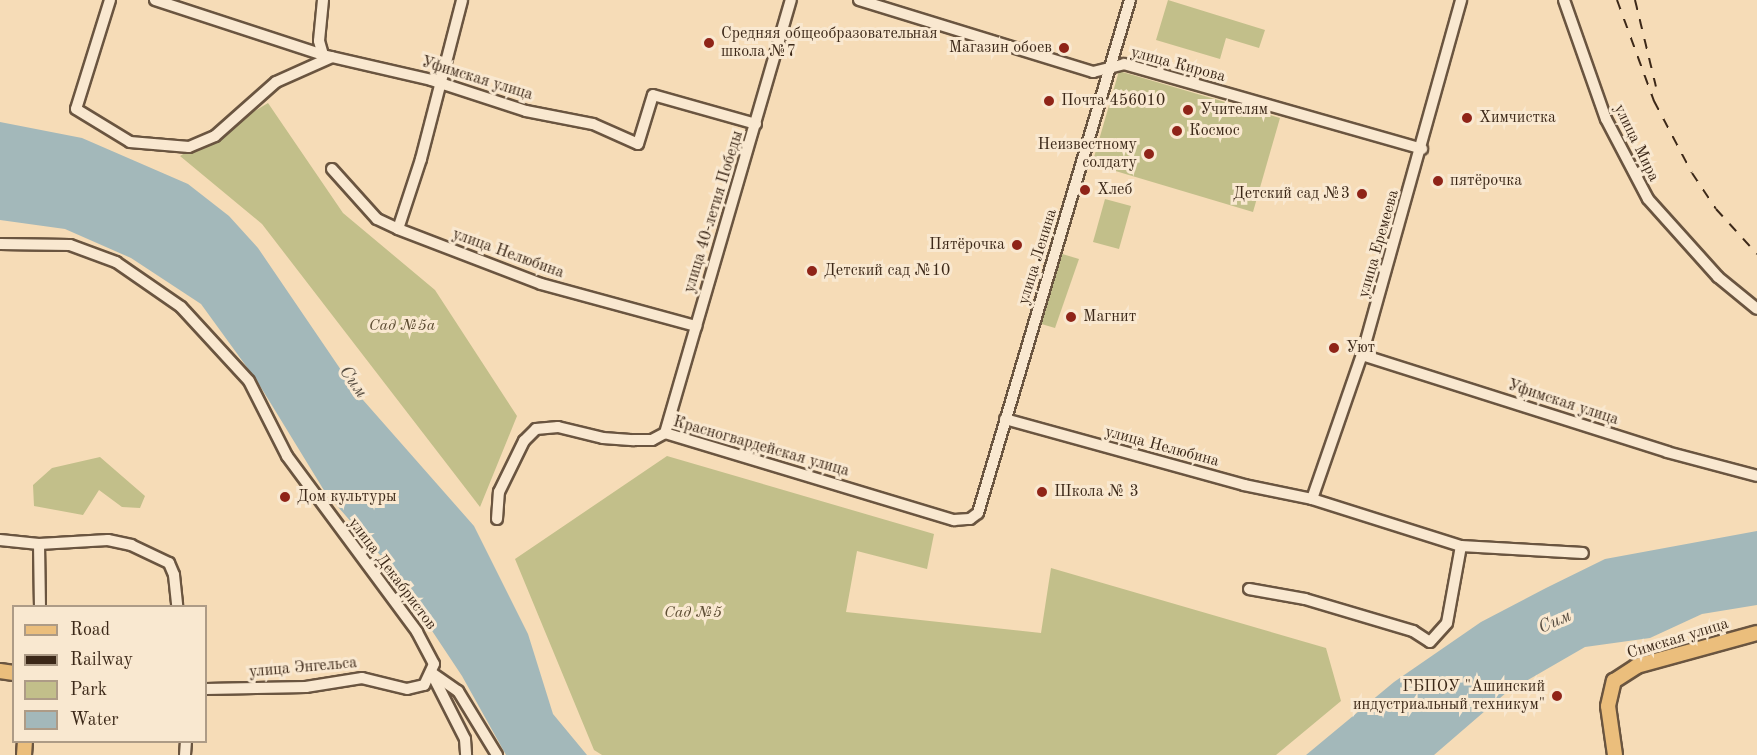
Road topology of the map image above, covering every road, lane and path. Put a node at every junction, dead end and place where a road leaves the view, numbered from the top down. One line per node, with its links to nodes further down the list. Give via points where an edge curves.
1 (110, 0): 11 (street, via 76,109 130,142 189,147 215,136 276,82)
2 (155, 0): 10 (street, Уфимская улица)
3 (322, 0): 10 (street, via 319,41)
4 (462, 0): 13 (street)
5 (791, 0): 14 (street, улица 40-летия Победы)
6 (859, 0): 12 (street, улица Кирова, via 1093,72)
7 (1130, 0): 12 (street, улица Ленина)
8 (1461, 0): 15 (street, улица Еремеева)
9 (1564, 0): 19 (street, улица Мира, via 1606,119 1648,200 1718,277)
10 (323, 55): 11 (street, Уфимская улица)
11 (337, 55): 13 (street, Уфимская улица)
12 (1110, 67): 15 (street, улица Кирова, via 1125,64); 22 (street, улица Ленина)
13 (440, 84): 14 (street, Уфимская улица, via 526,111 592,124 638,144 653,95); 17 (street)
14 (756, 124): 20 (street, улица 40-летия Победы)
15 (1422, 149): 21 (street, улица Еремеева)
16 (332, 169): 17 (street, улица Нелюбина, via 377,219)
17 (398, 229): 20 (street, улица Нелюбина, via 541,284)
18 (0, 244): 36 (street, улица Декабристов, via 70,245 116,262 181,307 249,381 287,456 431,652)
19 (1757, 309)
20 (696, 326): 23 (street, улица 40-летия Победы)
21 (1362, 355): 24 (street, Уфимская улица, via 1667,452); 25 (street, улица Еремеева)
22 (1005, 419): 25 (street, улица Нелюбина, via 1244,485); 27 (street, улица Ленина, via 978,513)
23 (665, 433): 26 (street, Красногвардейская улица, via 652,440 634,440 603,438 558,427 536,429 510,466 499,492); 27 (street, Красногвардейская улица, via 954,520)
24 (1757, 476)
25 (1314, 496): 30 (street, улица Нелюбина)
26 (497, 519)
27 (970, 519)
28 (0, 540): 29 (street)
29 (39, 544): 33 (street); 34 (street, via 86,540 131,544 169,563)
30 (1461, 546): 31 (street, улица Нелюбина); 32 (street, via 1447,623 1430,642 1413,631 1305,599)
31 (1583, 553)
32 (1249, 589)
33 (40, 605)
34 (177, 605)
35 (1757, 633): 40 (main road, Симская улица, via 1637,666 1614,681 1608,706)
36 (432, 673): 37 (street, улица Энгельса, via 424,685 406,689 362,678 306,687); 38 (street, улица Декабристов, via 465,739); 39 (street, via 458,691)
37 (207, 689)
38 (466, 755)
39 (497, 755)
40 (1615, 755)

